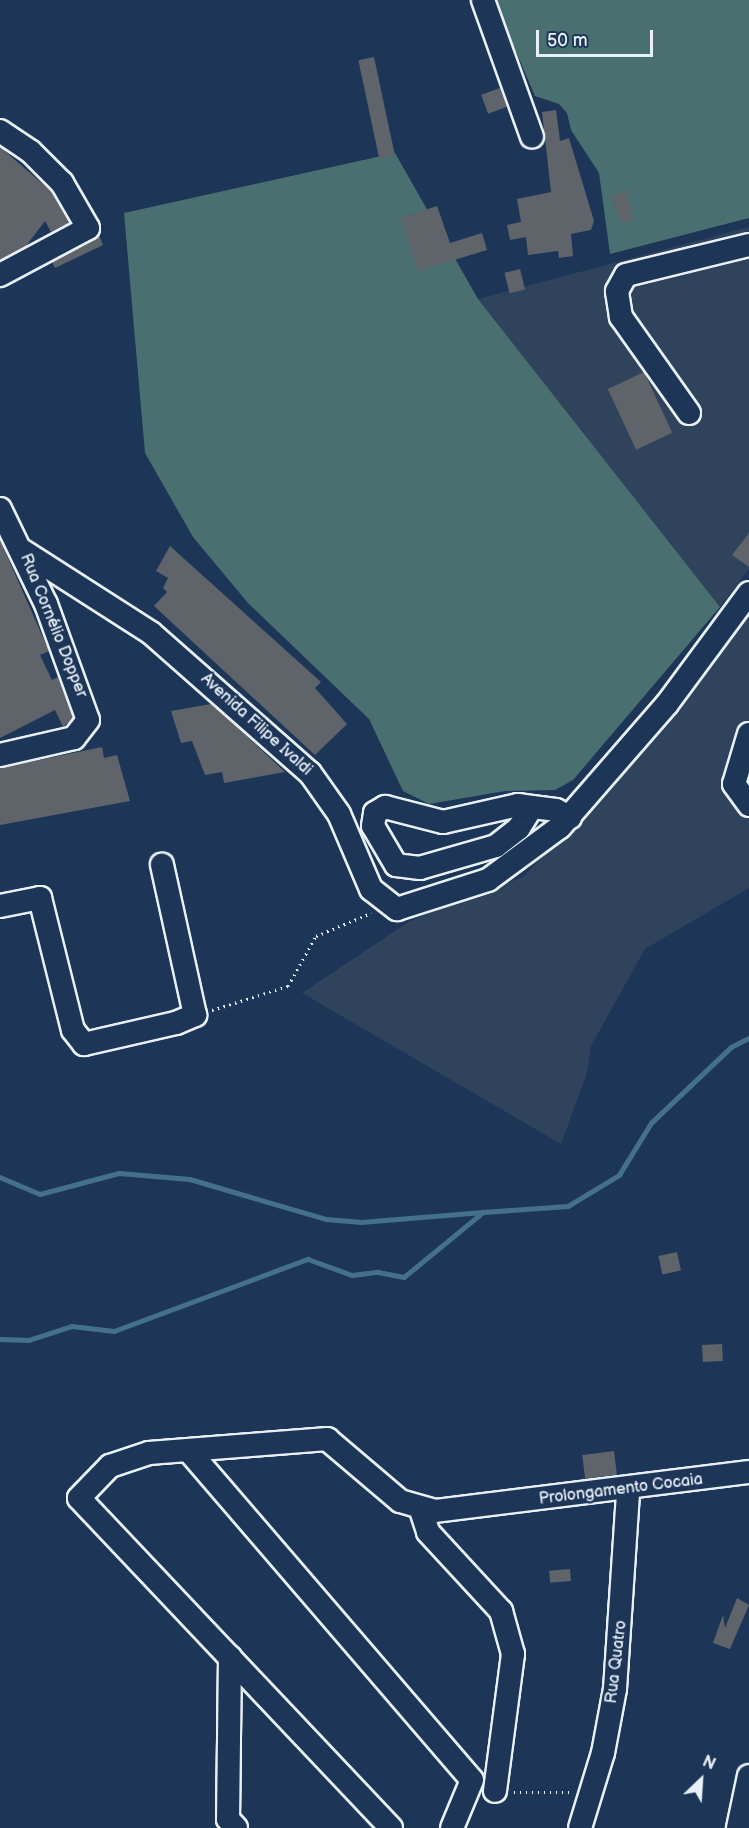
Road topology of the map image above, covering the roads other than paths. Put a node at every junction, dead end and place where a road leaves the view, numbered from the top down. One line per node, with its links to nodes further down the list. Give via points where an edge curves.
1 (483, 0): 3 (street)
2 (0, 131): 5 (street, via 31,152 62,183 88,228)
3 (532, 137)
4 (749, 245): 6 (street, via 626,275 617,291 621,317)
5 (0, 275)
6 (689, 413)
7 (0, 509): 8 (street, Rua Cornélio Dopper)
8 (23, 551): 11 (street, Rua Cornélio Dopper, via 88,720 74,738); 14 (street, Avenida Filipe Ivaldi, via 151,633 310,773 339,814 371,889 390,906 401,909 488,880)
9 (749, 593): 14 (street, via 667,704)
10 (749, 734): 12 (street, via 734,784)
11 (0, 755)
12 (749, 806)
13 (532, 807): 13 (street, via 443,822 385,807 375,813 373,826 396,865 420,868 496,846 519,828); 14 (street)
14 (570, 817)
15 (162, 865): 16 (street, via 195,1015 84,1044 73,1030 40,898)
16 (0, 906)
17 (188, 1450): 20 (street, via 327,1439 400,1501); 21 (street, via 149,1453 110,1466 79,1498); 26 (street, via 472,1780)
18 (749, 1472): 19 (street, Prolongamento Cocaia)
19 (628, 1491): 20 (street, Prolongamento Cocaia); 27 (street, Rua Quatro, via 615,1689)
20 (421, 1510): 23 (street, via 428,1532 501,1611 513,1654)
21 (230, 1657): 24 (street, via 228,1819); 25 (street)
22 (749, 1776): 28 (street)
23 (495, 1791)
24 (236, 1828)
25 (391, 1828)
26 (453, 1828)
27 (580, 1828)
28 (738, 1828)

